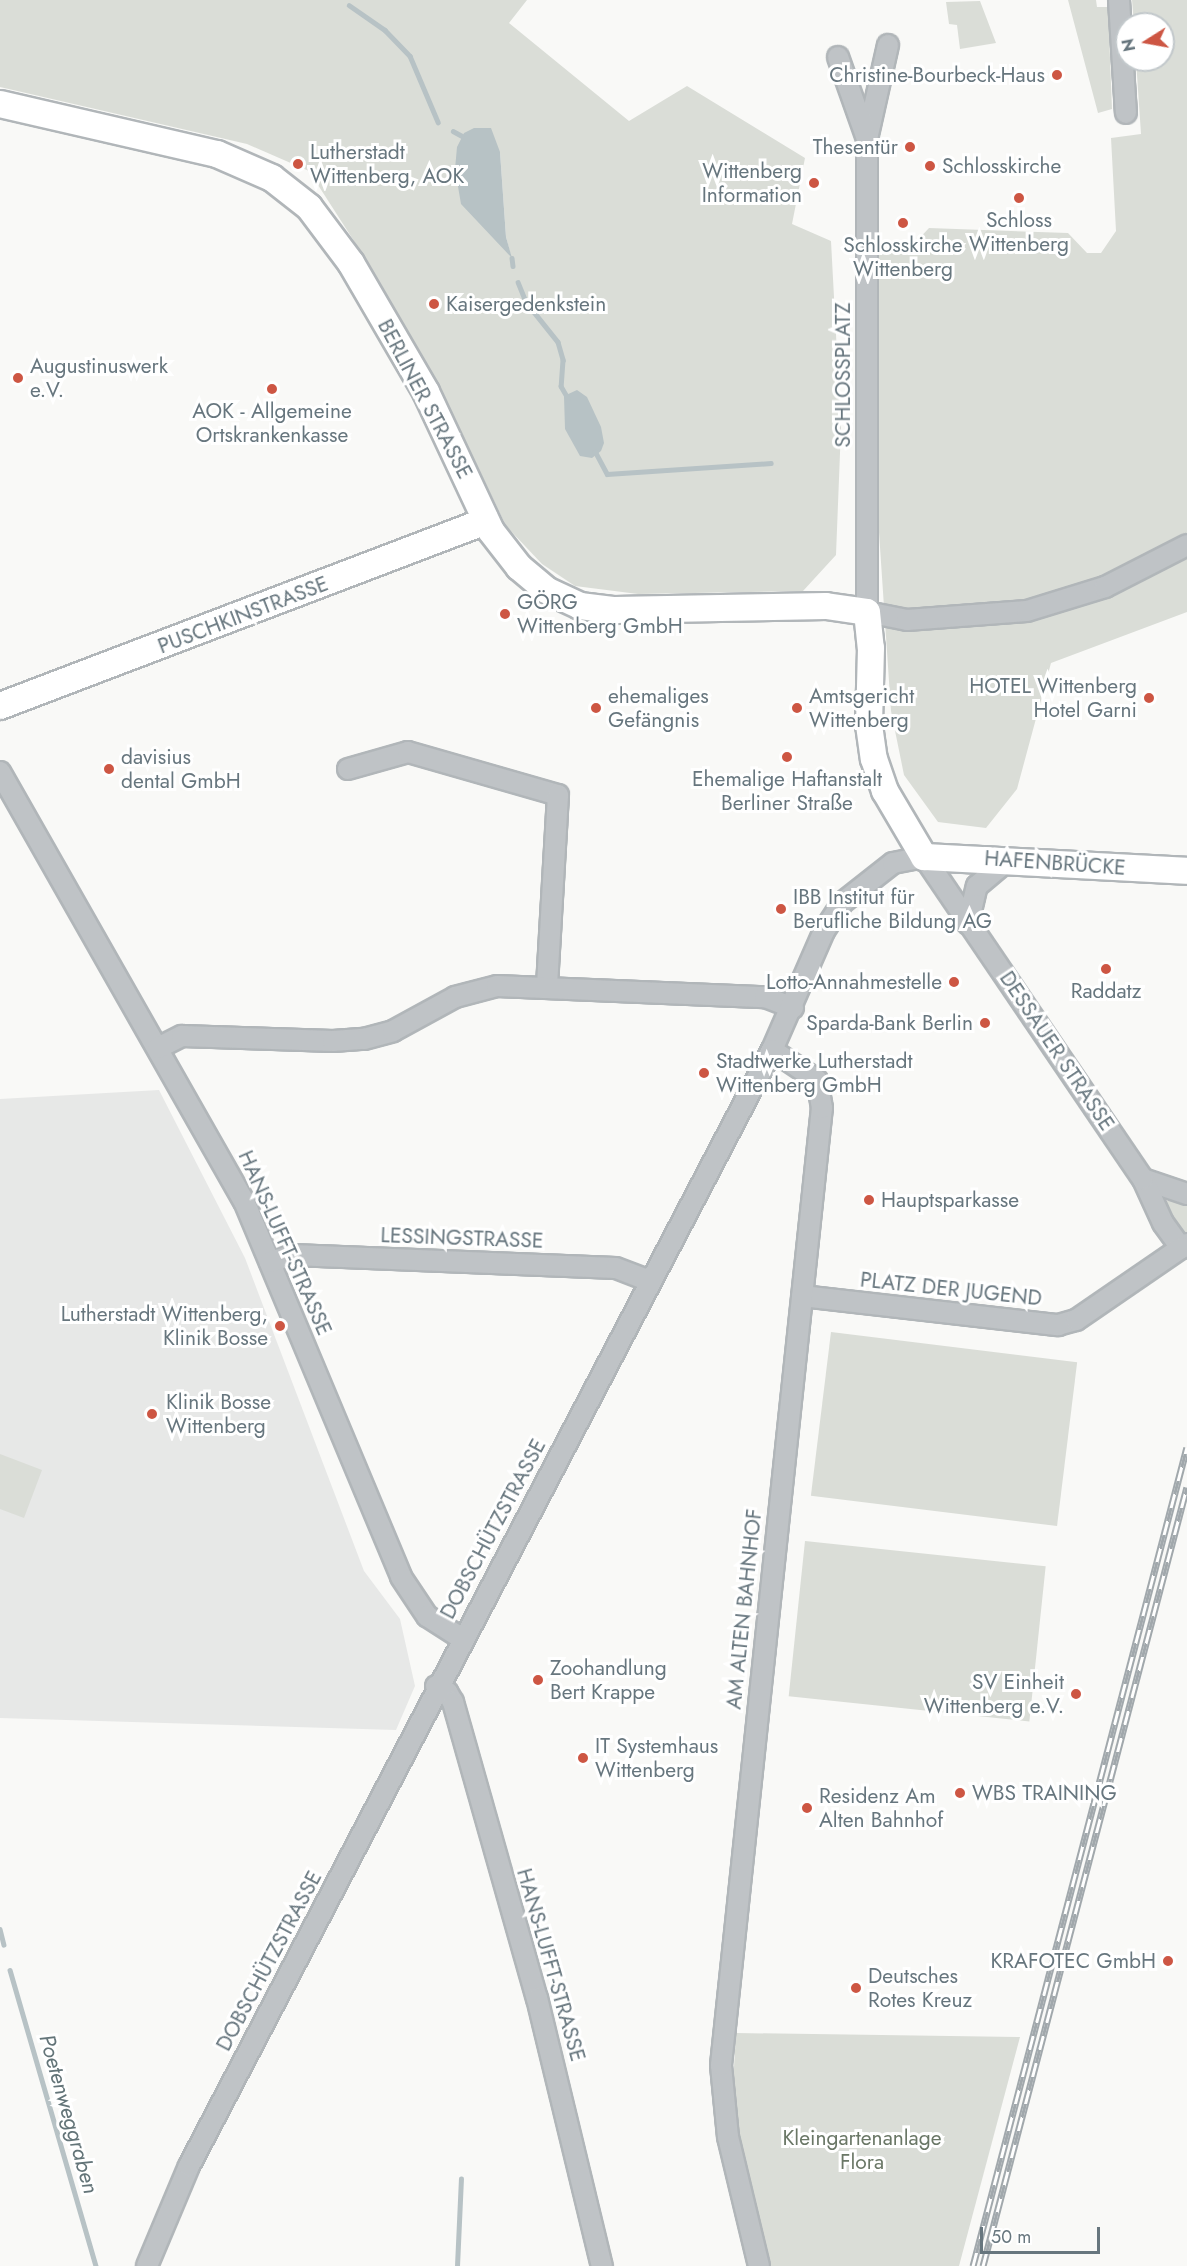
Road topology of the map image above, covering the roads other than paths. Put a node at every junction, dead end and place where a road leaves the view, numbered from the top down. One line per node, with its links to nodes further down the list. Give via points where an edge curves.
1 (1119, 0): 5 (street)
2 (888, 45): 6 (street, SCHLOSSPLATZ)
3 (838, 57): 6 (street, SCHLOSSPLATZ)
4 (0, 104): 7 (main road, BERLINER STRASSE, via 217,154 264,174 309,207 351,263 426,392)
5 (1126, 113)
6 (867, 139): 9 (street, SCHLOSSPLATZ)
7 (486, 521): 9 (main road, BERLINER STRASSE, via 507,553 531,578 580,606 642,610 826,606); 10 (main road, PUSCHKINSTRASSE)
8 (1187, 545): 9 (street, via 1105,587 1047,607 968,618 894,618)
9 (867, 612): 13 (main road, DESSAUER STRASSE, via 871,648 869,725 874,759 885,791)
10 (0, 706)
11 (348, 769): 17 (street, via 408,752 558,795)
12 (0, 772): 19 (street, HANS-LUFFT-STRASSE)
13 (924, 857): 14 (main road, HAFENBRÜCKE); 16 (street, DESSAUER STRASSE); 18 (street, DOBSCHÜTZSTRASSE, via 893,863 842,903 824,931)
14 (1008, 860): 15 (main road, HAFENBRÜCKE); 16 (street, via 977,886)
15 (1187, 871)
16 (968, 924): 21 (street, DESSAUER STRASSE)
17 (547, 988): 18 (street, via 765,997); 19 (street, via 483,988 444,1002 393,1031 364,1039 182,1036)
18 (793, 1008): 20 (street, DOBSCHÜTZSTRASSE)
19 (158, 1048): 24 (street, HANS-LUFFT-STRASSE, via 233,1180)
20 (772, 1050): 25 (street, DOBSCHÜTZSTRASSE); 26 (street, AM ALTEN BAHNHOF, via 812,1076 822,1095)
21 (1143, 1179): 22 (street); 23 (street, DESSAUER STRASSE, via 1145,1191)
22 (1187, 1194)
23 (1184, 1246): 26 (street, PLATZ DER JUGEND, via 1076,1320 1058,1325)
24 (270, 1262): 25 (street, LESSINGSTRASSE, via 293,1255 616,1268); 27 (street, HANS-LUFFT-STRASSE, via 401,1576 427,1616)
25 (651, 1281): 27 (street, DOBSCHÜTZSTRASSE)
26 (802, 1296): 31 (street, AM ALTEN BAHNHOF, via 721,2065 728,2137)
27 (461, 1638): 28 (street, DOBSCHÜTZSTRASSE)
28 (436, 1686): 29 (street, DOBSCHÜTZSTRASSE, via 174,2195); 30 (street, HANS-LUFFT-STRASSE, via 447,1692 453,1702 537,1998)
29 (147, 2266)
30 (602, 2266)
31 (759, 2266)

